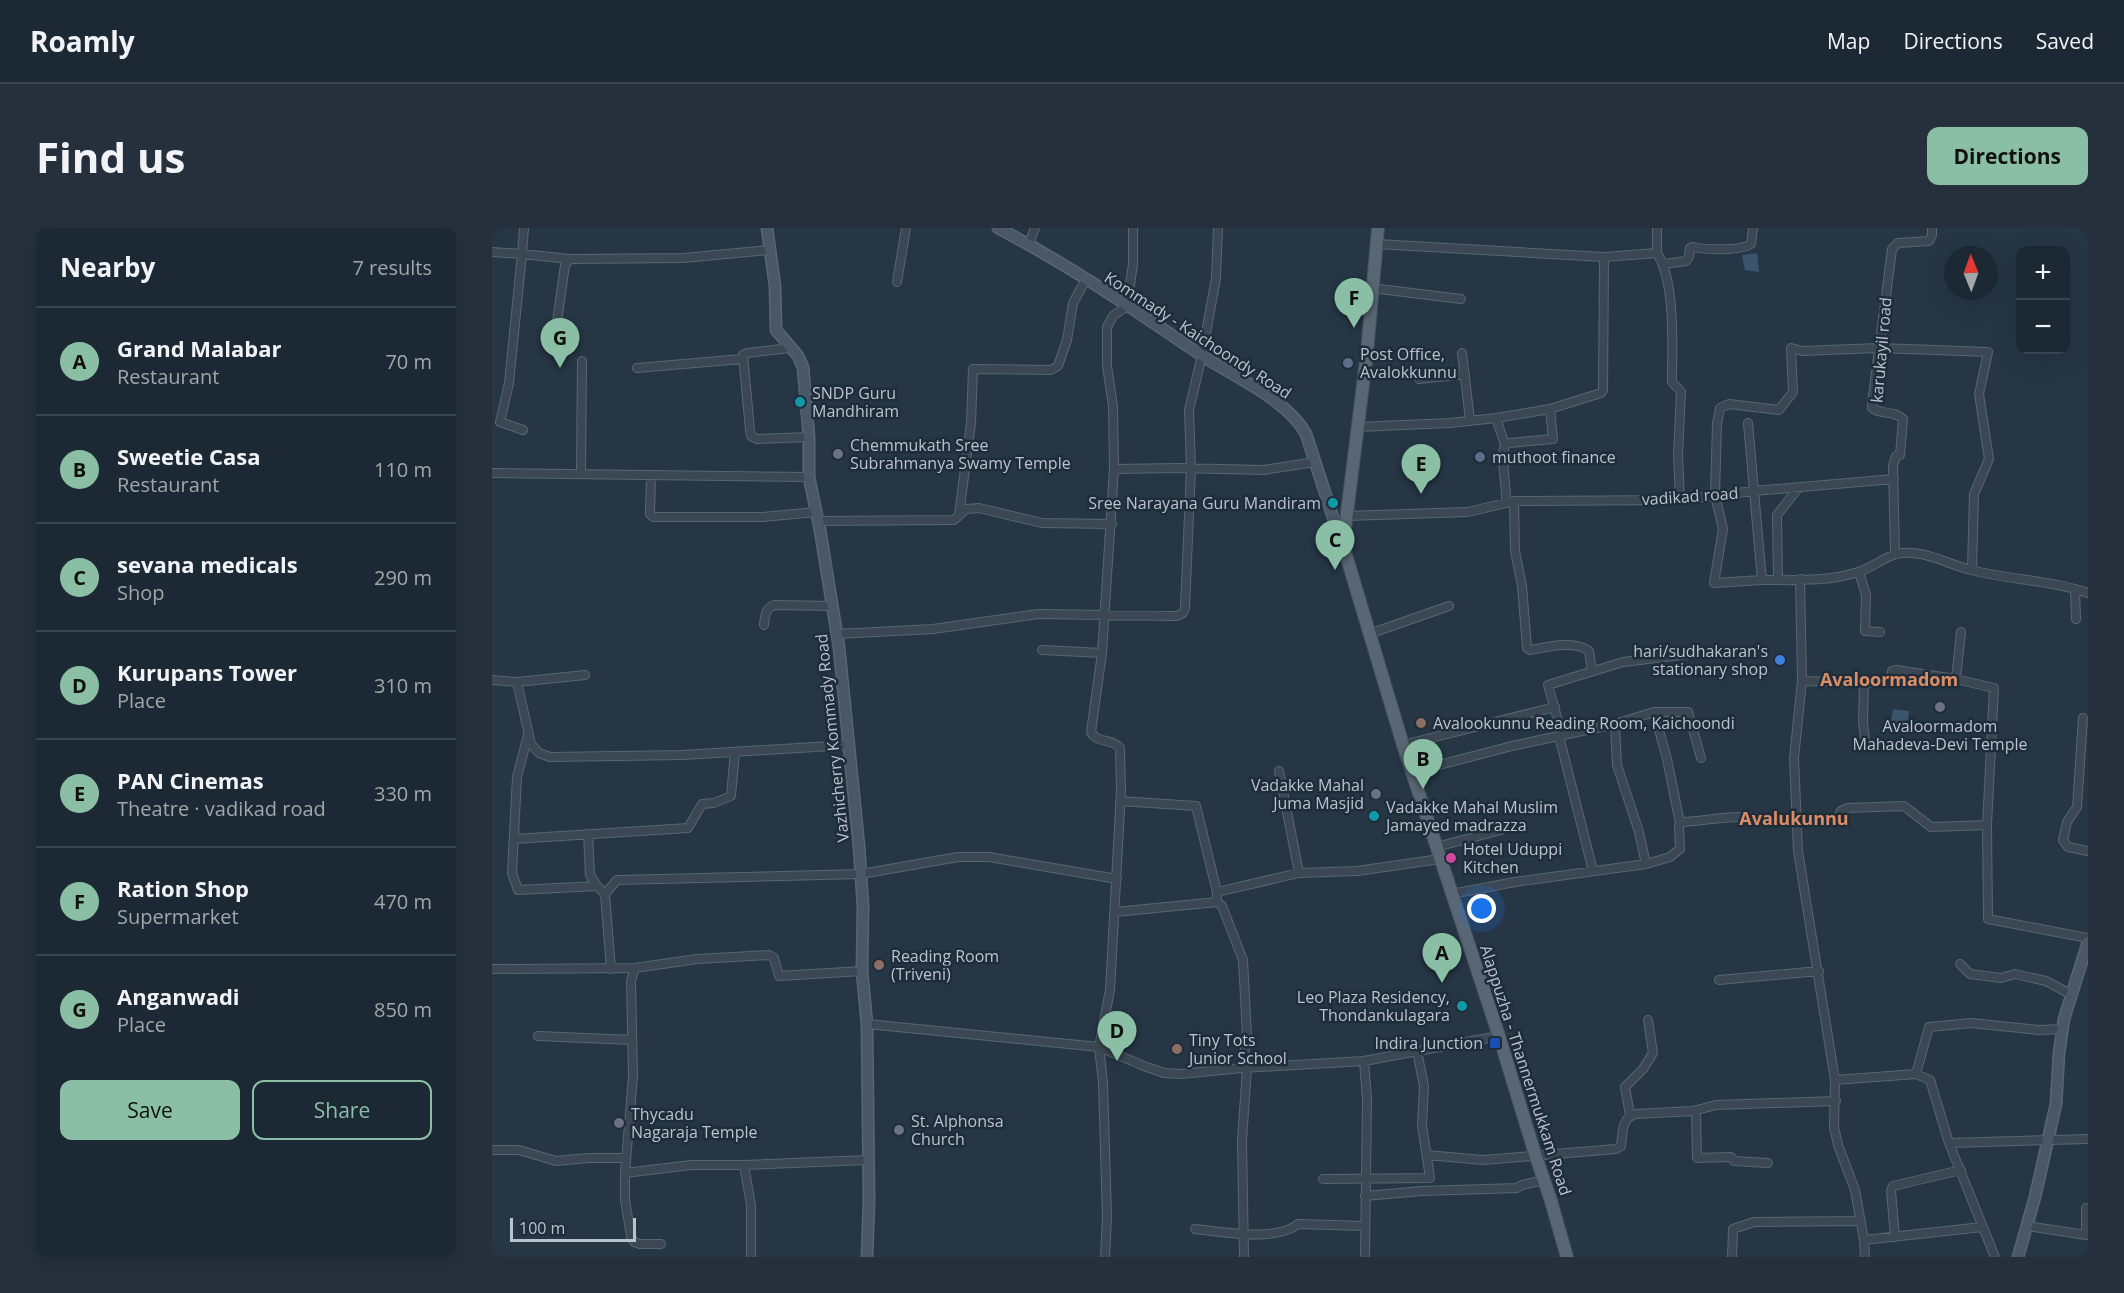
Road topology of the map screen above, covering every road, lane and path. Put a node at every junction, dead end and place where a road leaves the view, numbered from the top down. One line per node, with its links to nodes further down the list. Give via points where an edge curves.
1 (524, 228): 17 (street)
2 (767, 228): 14 (main road, Vazhicherry Kommady Road)
3 (906, 228): 22 (street)
4 (1035, 228): 12 (street)
5 (1133, 228): 25 (street)
6 (1218, 228): 30 (street, via 1215,278)
7 (1378, 228): 13 (main road, Alappuzha - Thannermukkam Road)
8 (1657, 228): 16 (street)
9 (1753, 228): 20 (street, via 1747,247 1694,247 1686,261)
10 (1932, 228): 27 (street, karukayil road, via 1929,241 1898,243 1892,249)
11 (1005, 230): 12 (main road, Kommady - Kaichoondy Road)
12 (1029, 244): 21 (main road, Kommady - Kaichoondy Road)
13 (1377, 244): 18 (street); 23 (main road, Alappuzha - Thannermukkam Road)
14 (770, 250): 19 (street, via 683,258); 26 (main road, Vazhicherry Kommady Road, via 776,330)
15 (492, 252): 17 (street)
16 (1657, 253): 18 (street); 20 (street)
17 (522, 254): 19 (street); 41 (street, via 509,383 500,422)
18 (1604, 256): 36 (street, via 1603,390)
19 (570, 259): 28 (street, via 565,265)
20 (1664, 264): 55 (street, via 1671,311 1672,382 1681,392)
21 (1086, 279): 25 (main road, Kommady - Kaichoondy Road); 57 (street, via 1073,303 1058,366 1051,370 973,369 971,423)
22 (897, 282)
23 (1371, 288): 24 (street); 40 (main road, Alappuzha - Thannermukkam Road)
24 (1461, 299)
25 (1127, 306): 30 (main road, Kommady - Kaichoondy Road); 46 (street, via 1113,316 1107,327)
26 (790, 348): 31 (street, via 747,353); 42 (main road, Vazhicherry Kommady Road, via 803,367)
27 (1879, 348): 51 (street, karukayil road, via 1872,408 1903,419); 54 (street, via 1791,348 1793,392 1779,410 1729,404 1720,408); 63 (street, via 1988,352 1979,394 1989,459 1974,494)
28 (553, 350)
29 (1462, 352): 34 (street)
30 (1202, 355): 44 (main road, Kommady - Kaichoondy Road, via 1299,422); 45 (street, via 1190,411)
31 (742, 358): 33 (street); 42 (street, via 751,436 757,440)
32 (582, 361): 48 (street)
33 (637, 368)
34 (1465, 374): 35 (street); 38 (street)
35 (1419, 379)
36 (1550, 410): 37 (street); 43 (street, via 1553,439)
37 (1496, 418): 38 (street); 43 (street)
38 (1470, 420): 40 (street)
39 (1748, 423): 53 (street)
40 (1358, 427): 59 (main road, Alappuzha - Thannermukkam Road)
41 (523, 429)
42 (809, 437): 50 (main road, Vazhicherry Kommady Road)
43 (1505, 445): 56 (street, via 1502,452)
44 (1315, 462): 45 (street, via 1264,471); 61 (main road, Kommady - Kaichoondy Road)
45 (1191, 468): 46 (street); 72 (street, via 1183,613)
46 (1114, 469): 60 (street)
47 (492, 473): 48 (street)
48 (581, 473): 49 (street)
49 (651, 475): 50 (street); 58 (street, via 653,517)
50 (809, 477): 58 (main road, Vazhicherry Kommady Road)
51 (1894, 479): 52 (street); 62 (street, karukayil road)
52 (1799, 487): 53 (street); 67 (street, via 1777,515)
53 (1754, 491): 54 (street, vadikad road); 66 (street, vadikad road)
54 (1715, 495): 55 (street, vadikad road); 66 (street, via 1723,529 1714,583)
55 (1680, 500): 56 (street, vadikad road)
56 (1510, 502): 59 (street, vadikad road, via 1468,512); 82 (street, via 1527,648 1585,648 1590,651)
57 (959, 515): 58 (street, via 954,520 914,521); 60 (street, via 966,509 978,508 1042,523)
58 (817, 516): 70 (main road, Vazhicherry Kommady Road)
59 (1346, 516): 61 (main road, Alappuzha - Thannermukkam Road)
60 (1112, 524): 72 (street)
61 (1343, 545): 78 (main road, Alappuzha - Thannermukkam Road)
62 (1895, 554): 63 (street, via 1917,553); 64 (street)
63 (1972, 570): 68 (street)
64 (1859, 572): 65 (street); 75 (street, via 1866,596 1865,631)
65 (1800, 579): 67 (street); 86 (street)
66 (1762, 580): 67 (street)
67 (1778, 580)
68 (2075, 589): 69 (street); 73 (street)
69 (2088, 593)
70 (832, 606): 74 (street, via 774,605 765,614); 77 (main road, Vazhicherry Kommady Road)
71 (1449, 606): 78 (street)
72 (1105, 614): 77 (street, via 1038,614 933,629); 80 (street)
73 (2076, 619)
74 (764, 625)
75 (1880, 632)
76 (1961, 632): 84 (street)
77 (837, 634): 96 (main road, Vazhicherry Kommady Road)
78 (1369, 634): 97 (main road, Alappuzha - Thannermukkam Road)
79 (1042, 650): 80 (street)
80 (1102, 652): 102 (street, via 1091,732 1095,738 1119,745)
81 (1707, 652): 82 (street, via 1632,661)
82 (1592, 671): 89 (street, via 1548,684)
83 (585, 675): 87 (street)
84 (1956, 679): 88 (street, via 1896,669 1891,681); 105 (street, via 1994,688)
85 (492, 680): 87 (street)
86 (1802, 681): 88 (street); 103 (street, via 1794,758)
87 (517, 682): 93 (street)
88 (1864, 683): 95 (street)
89 (1555, 707): 94 (street); 97 (street)
90 (1654, 712): 92 (street); 99 (street, via 1688,712); 104 (street)
91 (2083, 718): 110 (street, via 2077,807 2067,822 2063,840 2068,848)
92 (1614, 724): 94 (street); 112 (street, via 1617,765)
93 (528, 734): 98 (street, via 539,753 550,757); 108 (street, via 517,777)
94 (1561, 735): 101 (street); 113 (street)
95 (1865, 739)
96 (848, 745): 98 (street); 115 (main road, Vazhicherry Kommady Road)
97 (1403, 745): 101 (main road, Alappuzha - Thannermukkam Road)
98 (735, 752): 107 (street, via 730,796 702,804 688,828)
99 (1701, 758)
100 (1279, 771): 114 (street)
101 (1412, 772): 109 (main road, Alappuzha - Thannermukkam Road)
102 (1120, 801): 116 (street); 118 (street, via 1196,806)
103 (1796, 820): 104 (street, via 1736,817); 105 (street, via 1816,824 1836,820 1847,808 1904,806 1931,827); 129 (street)
104 (1680, 823): 112 (street, via 1677,854)
105 (1987, 825): 123 (street, via 1988,919)
106 (1501, 830): 109 (street)
107 (588, 834): 108 (street); 117 (street, via 590,875)
108 (514, 839): 117 (street, via 512,873 518,890)
109 (1436, 847): 111 (main road, Alappuzha - Thannermukkam Road)
110 (2088, 851)
111 (1440, 859): 114 (street, via 1357,871); 120 (main road, Alappuzha - Thannermukkam Road)
112 (1646, 864): 113 (street)
113 (1593, 871): 120 (street)
114 (1299, 873): 118 (street)
115 (861, 874): 116 (street, via 958,857 989,857); 119 (street, via 617,880); 128 (main road, Vazhicherry Kommady Road)
116 (1117, 879): 122 (street)
117 (597, 886): 119 (street)
118 (1217, 892): 121 (street)
119 (605, 894): 127 (street)
120 (1451, 894): 136 (main road, Alappuzha - Thannermukkam Road)
121 (1217, 902): 122 (street); 141 (street, via 1243,960)
122 (1115, 912): 138 (street, via 1110,990)
123 (2088, 940): 131 (main road)
124 (1960, 964): 131 (street, via 1970,974 2001,978 2014,974 2046,981)
125 (636, 968): 127 (street); 128 (street, via 769,954 779,976); 137 (street, via 631,981)
126 (492, 969): 127 (street)
127 (611, 969)
128 (862, 971): 133 (main road, Vazhicherry Kommady Road)
129 (1819, 971): 130 (street); 143 (street)
130 (1719, 980)
131 (2072, 995): 134 (main road)
132 (1648, 1020): 146 (street, via 1653,1053 1625,1087)
133 (867, 1024): 138 (street); 154 (main road, Vazhicherry Kommady Road)
134 (2063, 1029): 142 (street, via 1971,1023 1929,1027); 148 (main road, via 2056,1104)
135 (538, 1036): 137 (street)
136 (1499, 1036): 139 (street); 151 (main road, Alappuzha - Thannermukkam Road)
137 (632, 1040): 153 (street)
138 (1099, 1047): 141 (street, via 1164,1073); 175 (street, via 1107,1206)
139 (1417, 1051): 140 (street); 152 (street, via 1424,1086 1422,1125)
140 (1364, 1061): 141 (street); 160 (street)
141 (1244, 1068): 169 (street)
142 (1916, 1074): 143 (street); 149 (street, via 1930,1080)
143 (1835, 1080): 144 (street)
144 (1836, 1101): 145 (street, via 1716,1105); 164 (street, via 1834,1128 1856,1190)
145 (1696, 1111): 146 (street); 155 (street, via 1697,1158 1731,1157 1734,1161)
146 (1630, 1115): 151 (street, via 1624,1121 1619,1148)
147 (2088, 1139): 148 (street)
148 (2048, 1140): 149 (street); 166 (main road)
149 (1949, 1143): 157 (street)
150 (492, 1150): 153 (street, via 519,1150 556,1161)
151 (1535, 1154): 152 (street, via 1483,1160); 161 (main road, Alappuzha - Thannermukkam Road)
152 (1427, 1155): 160 (street, via 1430,1178)
153 (626, 1158): 158 (street)
154 (867, 1160): 156 (street); 174 (main road, Vazhicherry Kommady Road)
155 (1768, 1163)
156 (744, 1165): 158 (street, via 691,1165); 173 (street, via 751,1205)
157 (1961, 1170): 167 (street); 170 (street, via 1893,1186)
158 (625, 1173): 172 (street, via 634,1242)
159 (1323, 1179): 160 (street)
160 (1365, 1180): 162 (street)
161 (1544, 1180): 162 (street, via 1517,1188); 178 (main road, Alappuzha - Thannermukkam Road)
162 (1365, 1196): 165 (street)
163 (2086, 1208): 166 (street, via 2086,1235)
164 (1861, 1221): 171 (street); 179 (street, via 1754,1222 1732,1229)
165 (1365, 1226): 169 (street, via 1298,1224 1289,1231); 177 (street)
166 (2027, 1226): 182 (main road)
167 (1982, 1227): 170 (street); 181 (street)
168 (1195, 1229): 169 (street)
169 (1244, 1234): 176 (street)
170 (1895, 1237): 171 (street)
171 (1864, 1240): 180 (street)
172 (661, 1244)
173 (751, 1257)
174 (867, 1257)
175 (1105, 1257)
176 (1244, 1257)
177 (1365, 1257)
178 (1567, 1257)
179 (1732, 1257)
180 (1865, 1257)
181 (1995, 1257)
182 (2018, 1257)

